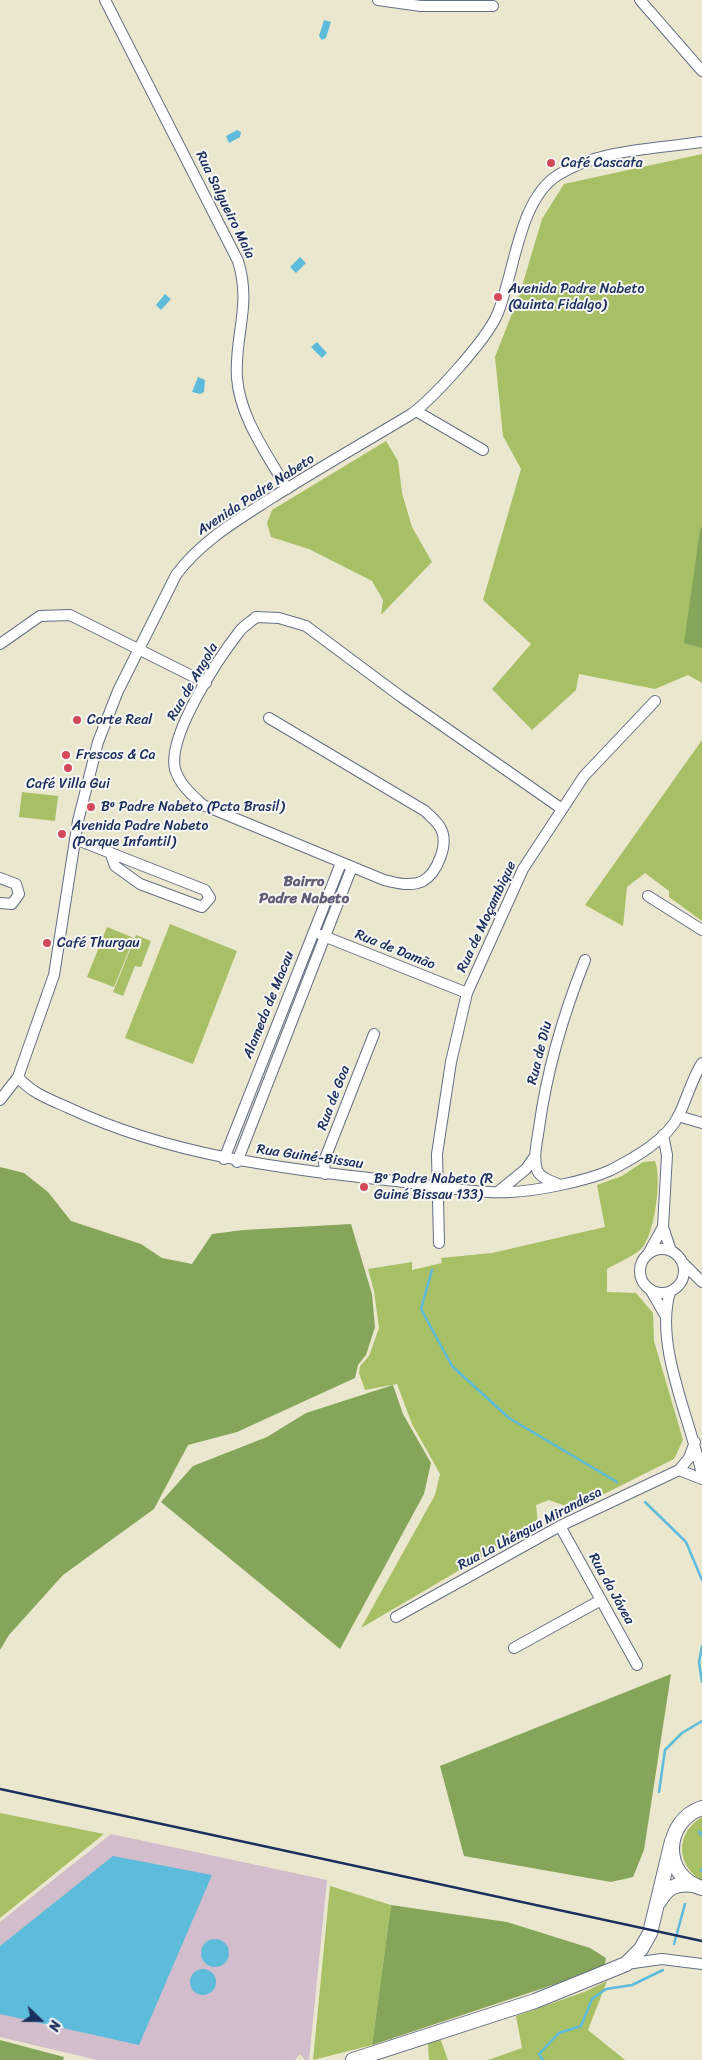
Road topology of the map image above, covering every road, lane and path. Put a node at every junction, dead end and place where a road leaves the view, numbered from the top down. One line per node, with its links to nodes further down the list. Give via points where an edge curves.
1 (105, 0): 9 (street, Rua Salgueiro Maia, via 238,261 245,299 237,369 239,391 248,418)
2 (378, 0): 4 (street, via 421,6)
3 (640, 0): 5 (street)
4 (493, 6)
5 (702, 71)
6 (702, 142): 7 (street, Avenida Padre Nabeto, via 603,157 565,170 550,180 528,211 494,322)
7 (416, 411): 8 (street); 9 (street, Avenida Padre Nabeto)
8 (483, 450)
9 (287, 489): 11 (street, Avenida Padre Nabeto, via 208,541 186,562 176,575)
10 (0, 644): 11 (street, via 40,616 70,615)
11 (140, 648): 12 (street); 16 (street, Avenida Padre Nabeto, via 118,691 98,742)
12 (206, 684): 15 (street, Rua de Angola, via 240,631 256,617 279,618 306,626); 18 (street, Rua de Angola, via 175,744 175,768 184,788 203,805)
13 (655, 701): 15 (street, Rua de Moçambique, via 584,776)
14 (269, 718): 19 (street, Rua de Angola, via 425,811 442,829 441,856 423,881 404,884)
15 (562, 809): 27 (street, Rua de Moçambique, via 522,868)
16 (75, 839): 17 (street); 30 (street, Avenida Padre Nabeto, via 54,974)
17 (110, 852): 17 (street, via 115,866 140,884 202,907 210,898 205,890)
18 (341, 862): 19 (street, Rua de Angola); 24 (street, Alameda de Macau)
19 (352, 867): 25 (street, Alameda de Macau)
20 (0, 878): 22 (street, via 16,884 19,890 18,898 12,904)
21 (648, 896): 23 (street)
22 (0, 903)
23 (702, 930)
24 (313, 932): 25 (street, Rua de Damão); 36 (street, Alameda de Macau)
25 (326, 937): 27 (street, Rua de Damão); 37 (street, Alameda de Macau)
26 (585, 960): 35 (street, Rua de Diu, via 564,1013 544,1084)
27 (467, 994): 40 (street, Rua de Moçambique, via 450,1062 437,1154)
28 (374, 1034): 38 (street, Rua de Goa, via 324,1161)
29 (702, 1063): 32 (street, Rua Guiné-Bissau)
30 (18, 1077): 31 (street, Avenida Padre Nabeto); 36 (street, Rua Guiné-Bissau, via 38,1093 100,1123 173,1147)
31 (0, 1100)
32 (678, 1116): 33 (street); 34 (street, Rua Guiné-Bissau)
33 (702, 1123)
34 (663, 1135): 39 (street, Rua Guiné-Bissau, via 609,1170); 42 (street, via 667,1155)
35 (535, 1156): 39 (street, Rua de Diu, via 538,1172); 41 (street, via 526,1170)
36 (224, 1158): 37 (street, Rua Guiné-Bissau)
37 (237, 1162): 38 (street, Rua Guiné-Bissau)
38 (325, 1174): 40 (street, Rua Guiné-Bissau)
39 (559, 1185): 41 (street, Rua Guiné-Bissau)
40 (436, 1186): 41 (street, Rua Guiné-Bissau); 43 (street, Rua de Moçambique)
41 (499, 1191)
42 (663, 1227): 44 (street); 45 (street)
43 (439, 1243)
44 (672, 1251): 45 (street, via 663,1248); 46 (street)
45 (647, 1255): 49 (street, via 640,1270 641,1279)
46 (683, 1263): 47 (street); 48 (street, via 684,1272)
47 (702, 1282): 48 (street)
48 (679, 1285): 50 (street)
49 (650, 1289): 50 (street); 51 (street)
50 (670, 1292): 51 (street)
51 (665, 1315): 52 (street, via 677,1387)
52 (695, 1442): 53 (street, via 689,1458); 54 (street)
53 (679, 1470): 54 (street); 55 (street, Rua La Lhéngua Mirandesa)
54 (702, 1477)
55 (560, 1526): 56 (street, Rua da Jávea); 57 (street, Rua La Lhéngua Mirandesa)
56 (601, 1600): 58 (street); 59 (street, Rua da Jávea)
57 (396, 1617)
58 (514, 1648)
59 (637, 1665)
60 (702, 1808): 61 (street, via 683,1819)
61 (672, 1841): 62 (street, via 671,1850 680,1874); 63 (street, via 666,1856)
62 (698, 1888): 63 (street, via 683,1884 669,1888)
63 (657, 1907): 64 (street, via 646,1942)
64 (626, 1964): 65 (street, via 662,1959); 66 (street, via 535,2001)
65 (702, 1964)
66 (353, 2060)

